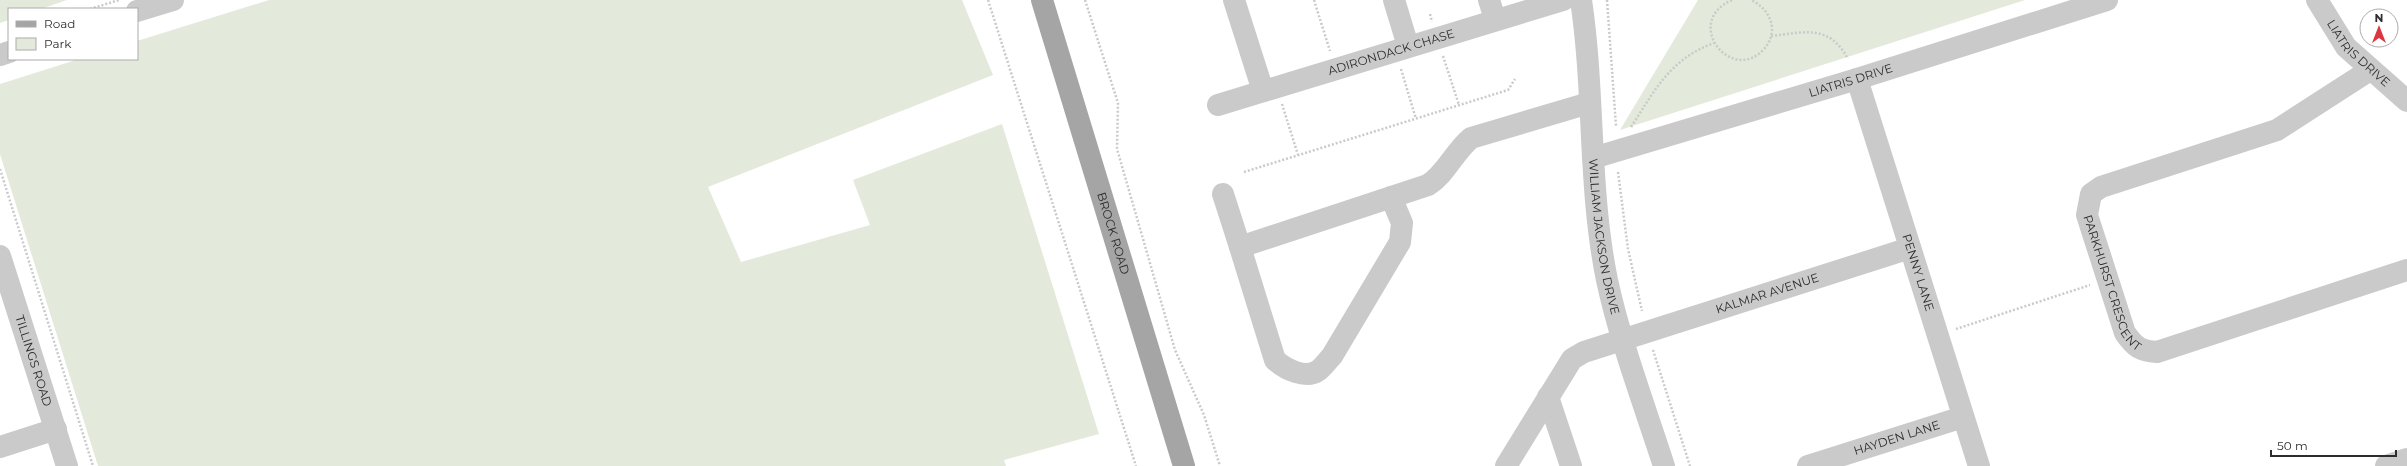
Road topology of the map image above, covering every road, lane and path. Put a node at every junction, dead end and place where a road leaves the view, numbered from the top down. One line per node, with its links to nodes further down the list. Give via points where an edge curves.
1 (119, 0): 16 (path)
2 (173, 0): 18 (street)
3 (988, 0): 59 (path)
4 (1042, 0): 60 (main road, BROCK ROAD)
5 (1085, 0): 61 (path, via 1118,103 1117,149 1175,350 1204,415)
6 (1234, 0): 28 (street)
7 (1314, 0): 24 (path)
8 (1394, 0): 21 (street)
9 (1563, 0): 17 (street, ADIRONDACK CHASE)
10 (1581, 0): 30 (street, WILLIAM JACKSON DRIVE)
11 (1607, 0): 34 (path)
12 (1732, 0): 20 (path, via 1722,5 1715,13 1711,23)
13 (1751, 0): 19 (path, via 1770,18)
14 (2107, 0): 27 (street, LIATRIS DRIVE)
15 (2317, 0): 25 (street, LIATRIS DRIVE, via 2346,47)
16 (93, 8)
17 (1492, 10): 21 (street, ADIRONDACK CHASE)
18 (138, 11)
19 (1771, 36): 20 (path, via 1767,46 1760,53 1740,60 1720,52); 23 (path, via 1824,33 1834,39)
20 (1714, 43): 35 (path, via 1687,56 1664,76)
21 (1403, 54): 24 (street, ADIRONDACK CHASE); 33 (path)
22 (1442, 54): 32 (path)
23 (1848, 59)
24 (1337, 68): 28 (street, ADIRONDACK CHASE)
25 (2370, 70): 29 (street, LIATRIS DRIVE); 46 (street, PARKHURST CRESCENT, via 2277,130 2101,187 2091,194 2088,215 2125,333 2142,351 2157,352)
26 (1515, 79): 32 (path, via 1508,90)
27 (1857, 79): 37 (street, LIATRIS DRIVE); 44 (street, PENNY LANE)
28 (1272, 95): 31 (street, ADIRONDACK CHASE); 36 (path)
29 (2407, 101)
30 (1589, 103): 37 (street, WILLIAM JACKSON DRIVE); 42 (street, via 1471,138 1458,149 1439,178 1428,185)
31 (1218, 105)
32 (1459, 105): 33 (path)
33 (1416, 119): 36 (path)
34 (1616, 126)
35 (1630, 129)
36 (1298, 155): 39 (path)
37 (1593, 158): 50 (street, WILLIAM JACKSON DRIVE, via 1607,281)
38 (0, 169): 58 (path)
39 (1244, 172)
40 (1618, 172): 48 (path, via 1628,250)
41 (1223, 194): 43 (street)
42 (1391, 197): 43 (street); 43 (street, via 1402,223 1400,242 1332,356 1318,371 1300,373 1285,369 1275,360)
43 (1240, 247)
44 (1910, 248): 50 (street, KALMAR AVENUE); 53 (street, PENNY LANE)
45 (0, 256): 54 (street, TILLINGS ROAD)
46 (2407, 270)
47 (2091, 285): 49 (path)
48 (1642, 311)
49 (1956, 329)
50 (1624, 340): 52 (street, KALMAR AVENUE, via 1584,352 1572,359); 64 (street, WILLIAM JACKSON DRIVE)
51 (1653, 348): 65 (path)
52 (1548, 397): 62 (street, KALMAR AVENUE); 63 (street)
53 (1963, 417): 66 (street, HAYDEN LANE); 67 (street, PENNY LANE)
54 (56, 429): 55 (street); 57 (street, TILLINGS ROAD)
55 (0, 447)
56 (2407, 459): 68 (street)
57 (67, 466)
58 (93, 466)
59 (1136, 466)
60 (1184, 466)
61 (1220, 466)
62 (1506, 466)
63 (1571, 466)
64 (1664, 466)
65 (1690, 466)
66 (1808, 466)
67 (1979, 466)
68 (2386, 466)

